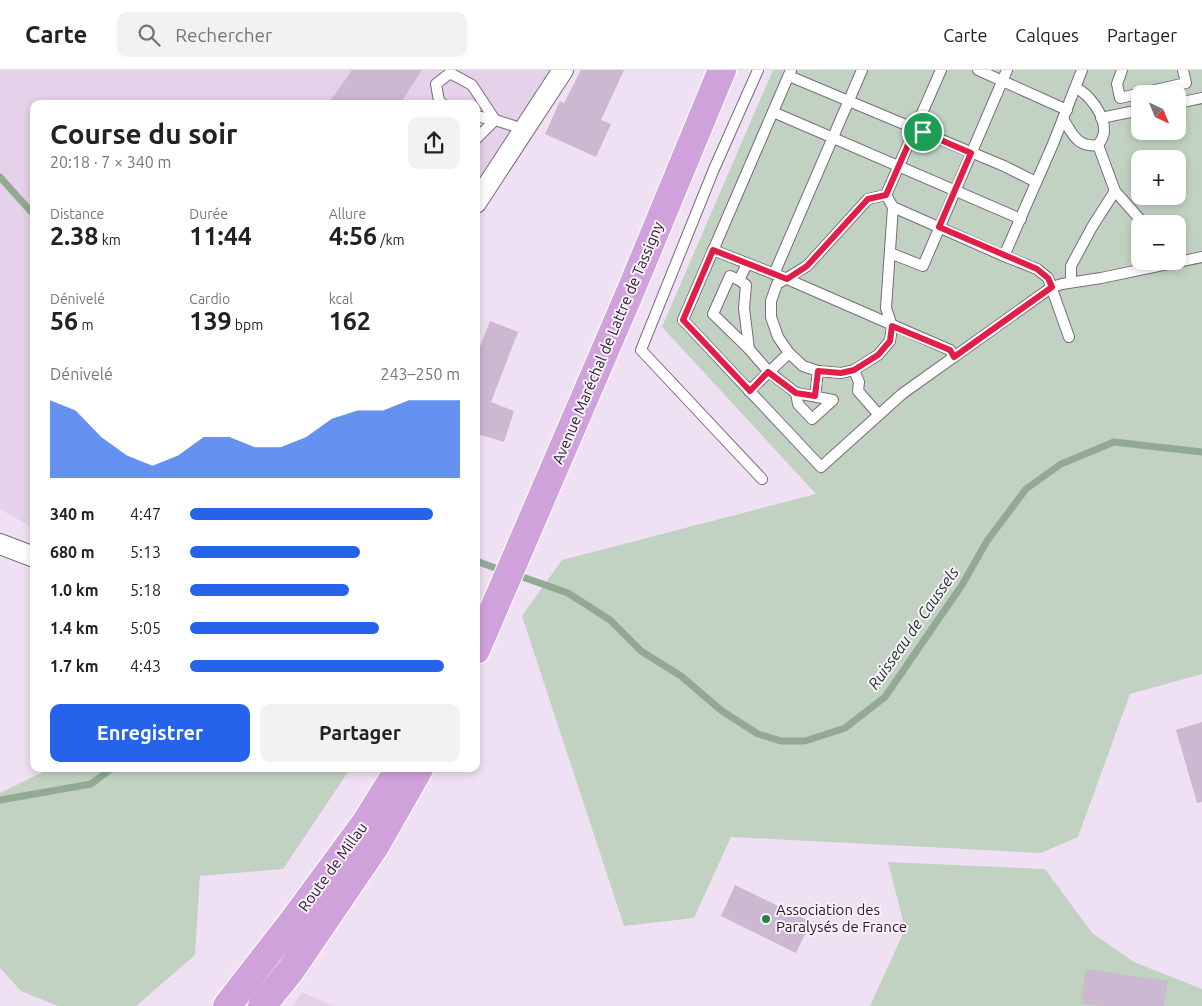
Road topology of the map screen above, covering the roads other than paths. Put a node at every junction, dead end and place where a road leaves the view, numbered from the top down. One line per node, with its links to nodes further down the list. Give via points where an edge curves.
1 (562, 70): 25 (street)
2 (722, 70): 67 (main road, Avenue Maréchal de Lattre de Tassigny)
3 (758, 70): 64 (lane, via 641,350)
4 (862, 70): 16 (lane)
5 (941, 70): 24 (lane)
6 (978, 70): 12 (lane)
7 (1007, 70): 12 (lane)
8 (1082, 70): 13 (lane)
9 (1122, 70): 10 (lane, via 1116,84 1120,98 1186,84)
10 (1183, 70)
11 (790, 73): 16 (lane); 18 (lane)
12 (1003, 81): 20 (lane); 29 (lane)
13 (1076, 88): 20 (lane); 22 (lane, via 1087,95)
14 (1202, 98): 17 (lane)
15 (439, 100): 23 (lane, via 436,84 450,73 472,85)
16 (849, 101): 24 (lane); 27 (lane)
17 (1186, 101)
18 (773, 112): 27 (lane); 40 (lane)
19 (1131, 112): 22 (lane)
20 (1065, 115): 28 (lane, via 1073,135 1082,144); 31 (lane)
21 (480, 117): 23 (lane)
22 (1101, 118): 28 (lane, via 1105,129)
23 (495, 120): 25 (lane); 26 (lane)
24 (915, 129): 29 (lane); 30 (lane)
25 (523, 131): 35 (street)
26 (480, 135)
27 (833, 138): 30 (lane); 47 (lane)
28 (1098, 145): 33 (lane)
29 (971, 153): 31 (lane); 32 (lane)
30 (899, 166): 32 (lane); 34 (lane)
31 (1036, 182): 38 (lane)
32 (955, 190): 38 (lane); 39 (lane)
33 (1115, 191): 37 (lane); 50 (lane, via 1071,266)
34 (886, 195): 36 (lane); 48 (lane, via 868,199 807,266)
35 (480, 196)
36 (894, 207): 39 (lane); 41 (lane)
37 (1136, 215)
38 (1021, 219): 42 (lane)
39 (939, 227): 41 (lane, via 923,266); 42 (lane)
40 (713, 250): 45 (lane); 60 (lane, via 683,320)
41 (890, 253): 52 (lane, via 886,308)
42 (1004, 256): 51 (lane, via 1037,269 1048,278)
43 (1202, 257): 44 (lane)
44 (1186, 260)
45 (747, 264): 47 (lane); 49 (lane)
46 (1137, 270): 50 (lane)
47 (774, 274): 48 (lane)
48 (787, 279): 52 (lane); 55 (lane, via 777,284 771,301 771,317 778,337)
49 (740, 280): 54 (lane, via 746,285 744,308); 54 (lane, via 730,276 713,314)
50 (1071, 282): 51 (lane)
51 (1052, 287): 53 (lane); 56 (lane)
52 (892, 326): 56 (lane, via 950,350); 57 (lane, via 890,341 878,355)
53 (1070, 338)
54 (749, 349): 59 (lane)
55 (789, 353): 58 (lane, via 803,366); 59 (lane)
56 (954, 357): 63 (lane, via 902,394)
57 (854, 370): 58 (lane, via 841,373); 63 (lane, via 859,382 858,391)
58 (818, 371): 62 (lane)
59 (768, 372): 60 (lane); 61 (lane)
60 (750, 391): 63 (lane, via 821,467)
61 (796, 393): 62 (lane); 62 (lane, via 798,404 812,419 833,400)
62 (815, 396)
63 (879, 415)
64 (762, 479)
65 (0, 544): 66 (street)
66 (30, 555)
67 (491, 616): 68 (main road); 69 (main road)
68 (480, 634)
69 (480, 641)
70 (396, 772): 72 (main road, Route de Millau, via 366,822)
71 (417, 772): 75 (main road, via 374,848 291,970)
72 (262, 961): 73 (main road, Route de Millau); 74 (main road, Route de Millau)
73 (208, 1006)
74 (227, 1006)
75 (262, 1006)

